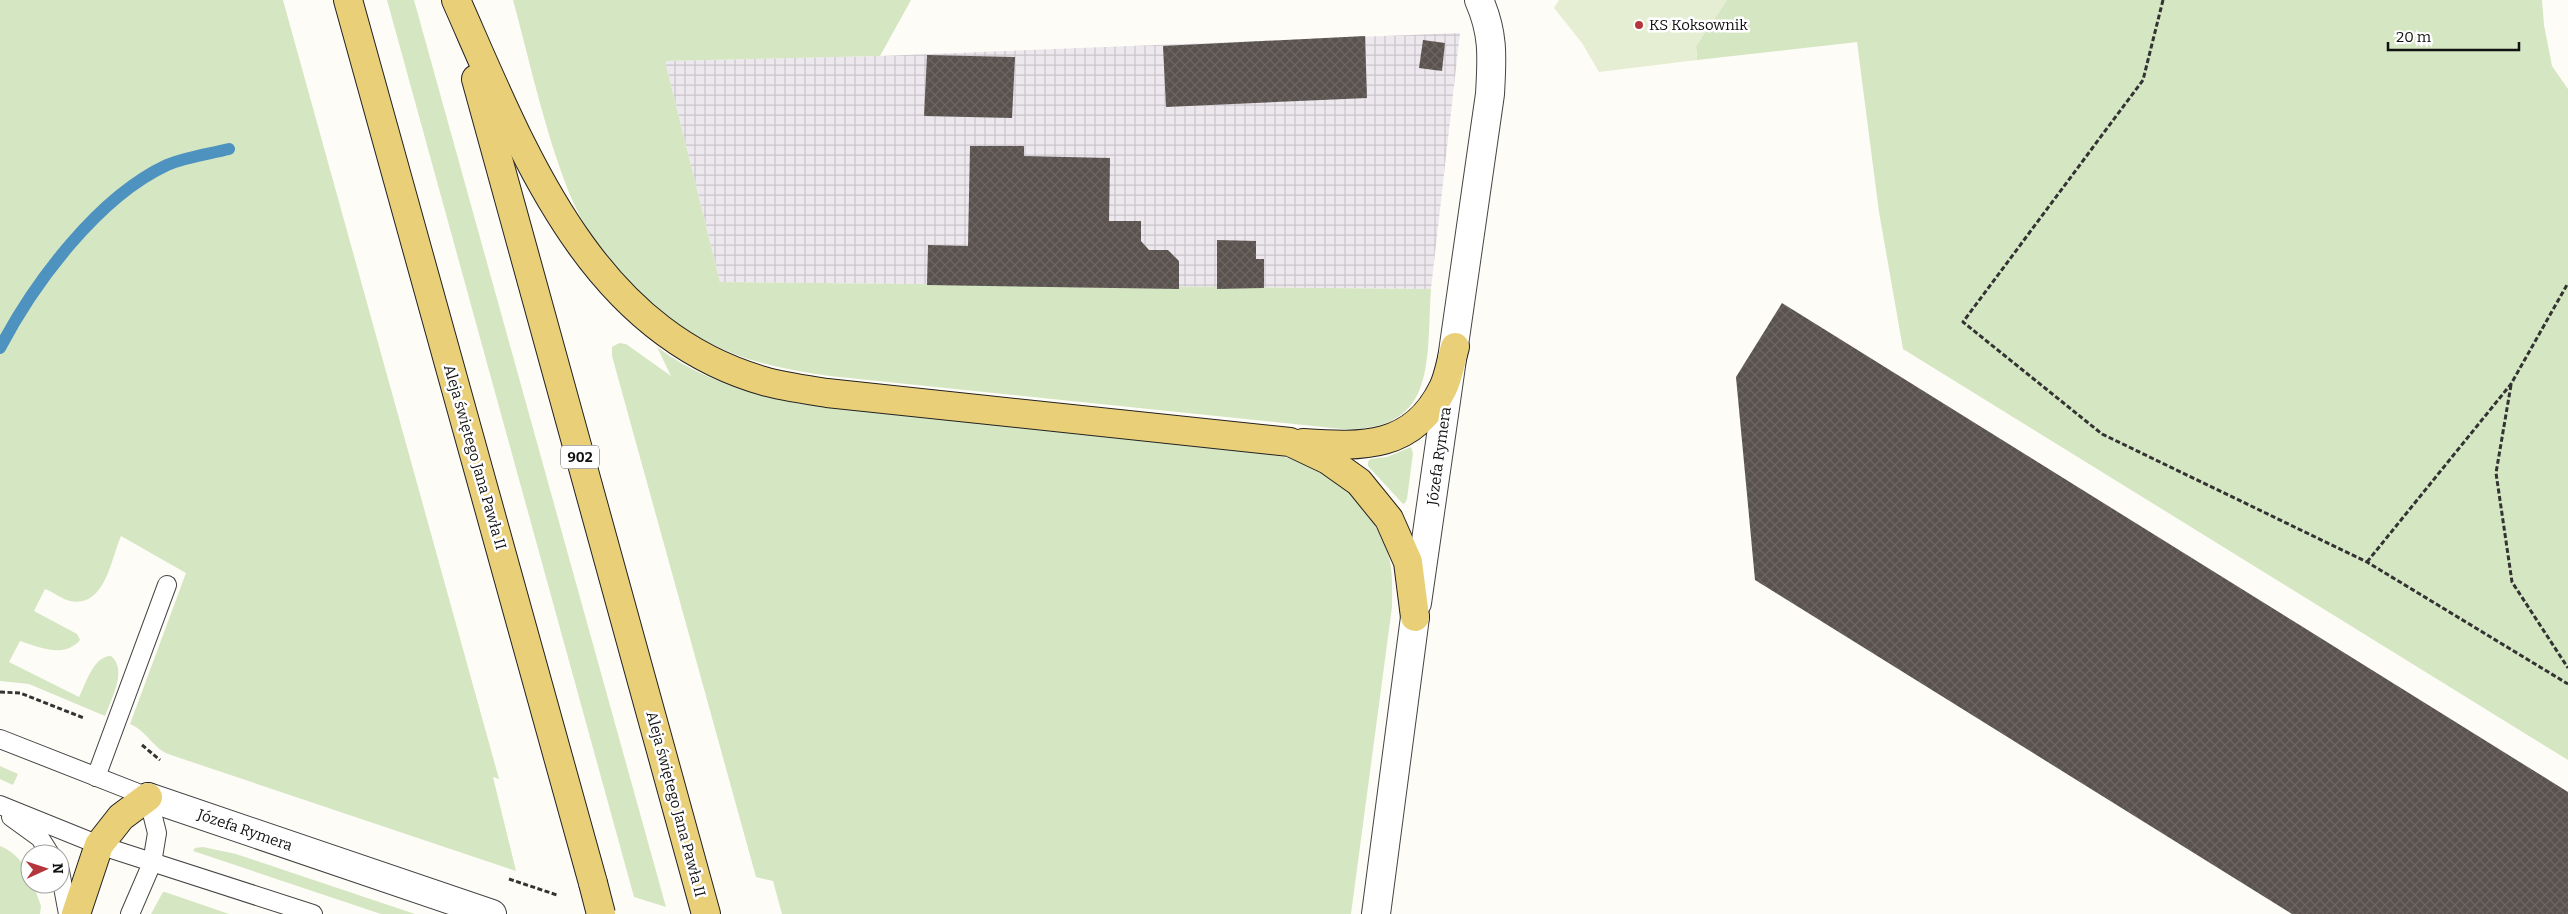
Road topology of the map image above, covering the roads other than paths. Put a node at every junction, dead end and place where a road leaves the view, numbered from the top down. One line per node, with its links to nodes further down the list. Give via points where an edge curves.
1 (348, 0): 22 (main road, Aleja świętego Jana Pawła II, bridge)
2 (455, 0): 5 (main road, via 545,193 577,243 653,324 698,354 766,382 827,393); 23 (main road, Aleja świętego Jana Pawła II / 902)
3 (1478, 0): 4 (street, Józefa Rymera, via 1488,21 1492,49 1490,85)
4 (1455, 347): 5 (main road, via 1444,386 1430,410 1410,430 1380,442 1347,446); 7 (street, Józefa Rymera)
5 (1290, 442): 7 (main road, via 1328,460 1359,482 1389,519 1408,562)
6 (167, 585): 9 (lane)
7 (1415, 617): 24 (street, Józefa Rymera)
8 (0, 739): 9 (lane, Józefa Rymera)
9 (96, 777): 10 (lane, Józefa Rymera)
10 (148, 797): 14 (main road, via 121,817); 15 (lane, via 157,832); 21 (street, Józefa Rymera)
11 (0, 805): 14 (lane)
12 (0, 809): 13 (lane)
13 (44, 844)
14 (99, 845): 15 (lane); 18 (main road)
15 (152, 863): 19 (lane); 20 (lane)
16 (64, 894): 17 (lane)
17 (68, 914)
18 (76, 914)
19 (130, 914)
20 (313, 914)
21 (492, 914)
22 (602, 914)
23 (706, 914)
24 (1376, 914)

